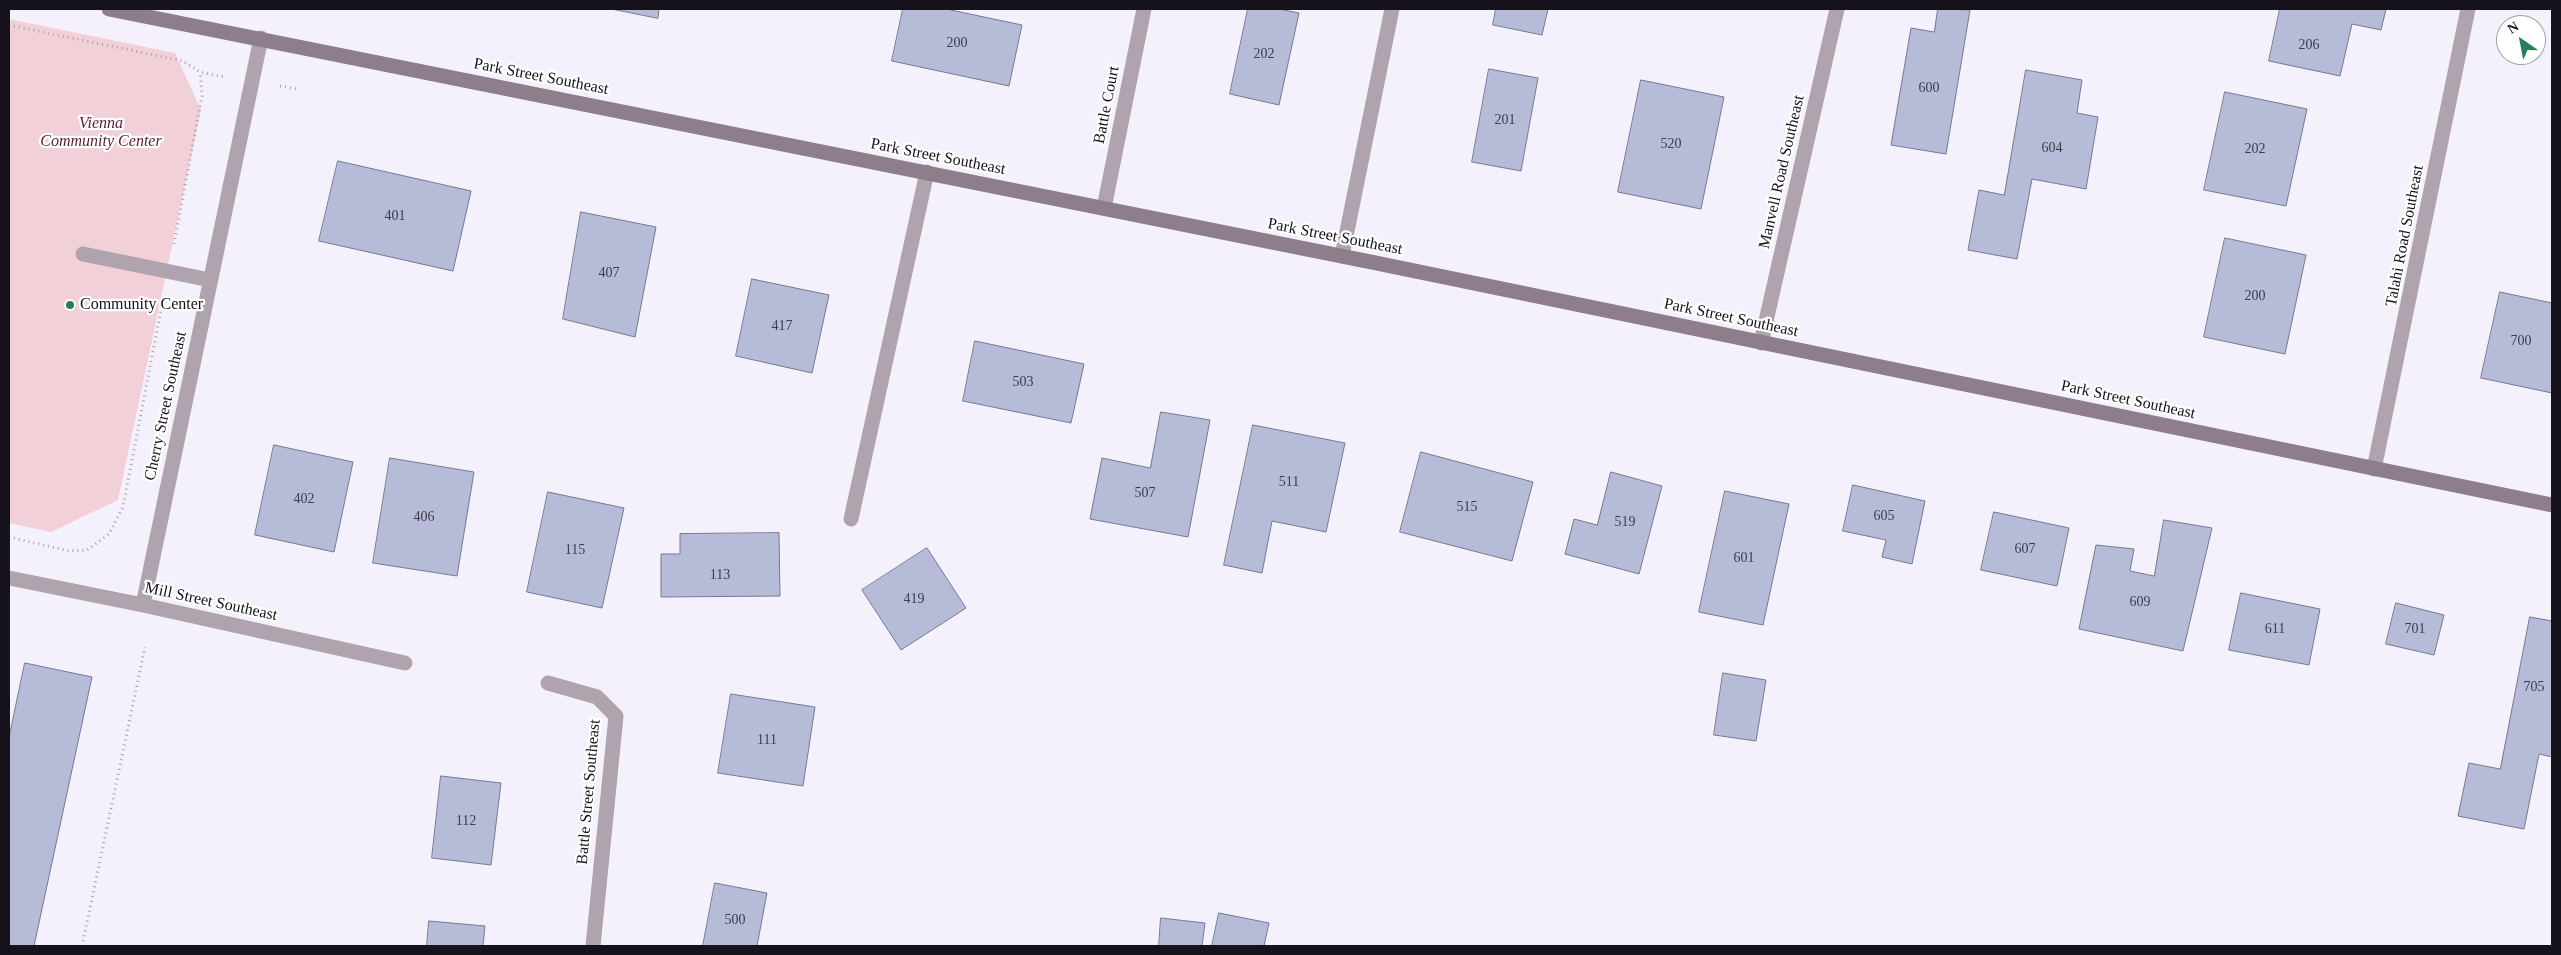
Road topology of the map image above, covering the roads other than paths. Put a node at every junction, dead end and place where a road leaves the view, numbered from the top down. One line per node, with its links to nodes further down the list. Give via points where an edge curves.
1 (109, 9): 6 (main road, Park Street Southeast)
2 (1144, 9): 8 (street, Battle Court)
3 (1392, 9): 10 (street)
4 (1837, 9): 12 (street, Manvell Road Southeast)
5 (2468, 9): 13 (street, Talahi Road Southeast)
6 (261, 38): 7 (main road, Park Street Southeast); 11 (street, Cherry Street Southeast)
7 (927, 172): 8 (main road, Park Street Southeast); 15 (street)
8 (1104, 208): 10 (main road, Park Street Southeast)
9 (83, 254): 11 (street)
10 (1342, 256): 12 (main road, Park Street Southeast)
11 (210, 280): 17 (street, Cherry Street Southeast)
12 (1762, 342): 13 (main road, Park Street Southeast)
13 (2374, 469): 14 (main road, Park Street Southeast)
14 (2552, 505)
15 (850, 519)
16 (9, 578): 17 (street, Mill Street Southeast)
17 (143, 604): 18 (street, Mill Street Southeast)
18 (405, 663)
19 (548, 683): 20 (street, Battle Street Southeast, via 597,697 616,716)
20 (593, 946)

